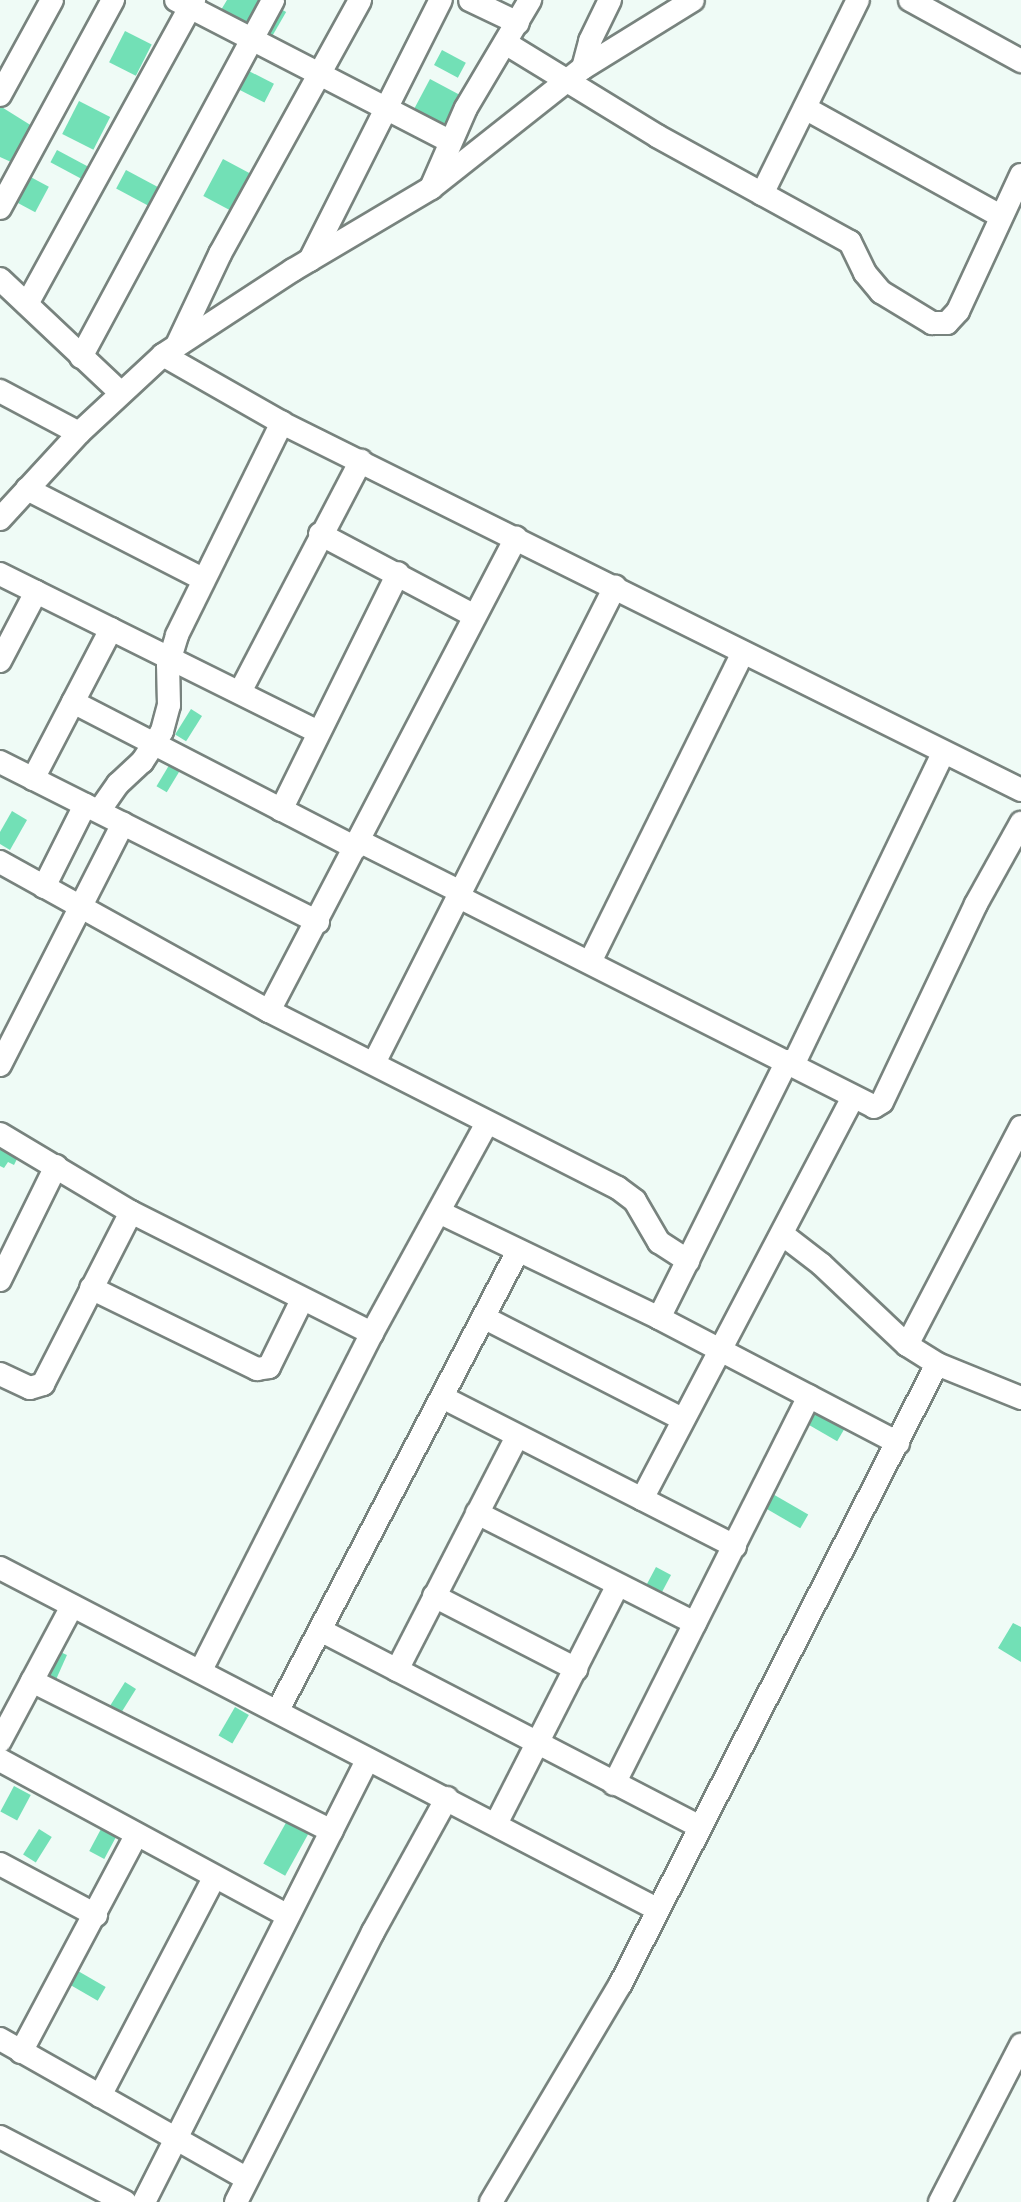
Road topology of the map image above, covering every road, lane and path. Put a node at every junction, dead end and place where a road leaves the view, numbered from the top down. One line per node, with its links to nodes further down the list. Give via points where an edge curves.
1 (52, 0): 19 (street)
2 (113, 0): 26 (street)
3 (273, 0): 14 (street)
4 (360, 0): 18 (street)
5 (441, 0): 21 (street)
6 (470, 0): 13 (street)
7 (530, 0): 13 (street)
8 (610, 0): 17 (street)
9 (693, 0): 17 (street)
10 (858, 0): 20 (street)
11 (910, 0): 16 (street)
12 (187, 3): 14 (street); 30 (street)
13 (518, 23): 15 (street)
14 (252, 41): 18 (street); 32 (street)
15 (507, 44): 17 (street); 22 (street)
16 (1021, 61)
17 (576, 74): 24 (street); 25 (street, via 657,136)
18 (319, 76): 21 (street); 31 (street)
19 (0, 95)
20 (805, 108): 25 (street); 27 (street)
21 (383, 110): 22 (street); 28 (street)
22 (449, 141): 24 (street)
23 (1021, 175): 27 (street)
24 (431, 188): 28 (street)
25 (762, 194): 27 (street, via 850,242 865,273 882,292 940,325 958,311)
26 (0, 208)
27 (1001, 216)
28 (310, 260): 31 (street)
29 (0, 279): 30 (street)
30 (27, 304): 32 (street)
31 (170, 350): 34 (street); 35 (street)
32 (81, 357): 34 (street)
33 (0, 391): 36 (street)
34 (120, 392): 36 (street)
35 (282, 423): 37 (street); 44 (street)
36 (79, 433): 38 (street)
37 (361, 461): 40 (street); 41 (street)
38 (27, 489): 39 (street); 44 (street)
39 (0, 519)
40 (320, 534): 42 (street); 52 (street)
41 (516, 538): 45 (street); 47 (street)
42 (398, 573): 47 (street); 54 (street)
43 (0, 574): 46 (street)
44 (203, 579): 50 (street)
45 (615, 587): 49 (street); 67 (street)
46 (36, 592): 48 (street); 51 (street)
47 (473, 615): 64 (street)
48 (111, 628): 50 (street); 53 (street)
49 (743, 653): 56 (street); 70 (street)
50 (169, 657): 52 (street); 55 (street, via 168,705)
51 (0, 661)
52 (240, 692): 54 (street)
53 (73, 702): 55 (street); 58 (street)
54 (318, 732): 61 (street)
55 (155, 745): 60 (street); 61 (street)
56 (943, 754): 59 (street); 73 (street)
57 (0, 762): 58 (street)
58 (33, 779): 60 (street)
59 (1021, 790)
60 (92, 808): 63 (street); 66 (street)
61 (281, 810): 64 (street)
62 (1021, 823): 75 (street, via 976,904 882,1102 868,1107)
63 (123, 824): 68 (street); 69 (street)
64 (358, 845): 67 (street); 69 (street)
65 (2, 867): 66 (street)
66 (44, 887): 68 (street)
67 (460, 895): 70 (street); 72 (street)
68 (81, 910): 71 (street); 74 (street)
69 (318, 922): 71 (street)
70 (590, 962): 73 (street)
71 (269, 1011): 72 (street)
72 (374, 1063): 76 (street)
73 (790, 1063): 75 (street); 84 (street)
74 (0, 1065)
75 (852, 1099): 82 (street)
76 (487, 1123): 81 (street); 84 (street, via 618,1188 635,1201 659,1242)
77 (1021, 1127): 91 (street)
78 (0, 1134): 79 (street)
79 (56, 1166): 80 (street); 85 (street)
80 (131, 1212): 86 (street); 87 (street)
81 (441, 1214): 83 (street); 90 (street)
82 (782, 1234): 91 (street, via 821,1264); 92 (street)
83 (518, 1251): 88 (street); 89 (street)
84 (688, 1261): 89 (street)
85 (0, 1280)
86 (91, 1288): 87 (street, via 257,1369 269,1367); 94 (street, via 39,1388 30,1388)
87 (303, 1299): 90 (street)
88 (485, 1318): 96 (street); 98 (street)
89 (659, 1318): 92 (street)
90 (372, 1334): 111 (street)
91 (907, 1345): 93 (street)
92 (721, 1350): 95 (street); 98 (street)
93 (937, 1364): 97 (street); 100 (street)
94 (0, 1374)
95 (808, 1396): 100 (street); 103 (street)
96 (442, 1397): 99 (street); 109 (street)
97 (1021, 1398)
98 (682, 1419): 101 (street)
99 (517, 1437): 101 (street); 102 (street)
100 (898, 1443): 122 (street)
101 (642, 1498): 103 (street)
102 (477, 1513): 105 (street); 106 (street)
103 (735, 1546): 108 (street)
104 (0, 1568): 107 (street)
105 (618, 1585): 108 (street); 110 (street)
106 (434, 1596): 110 (street); 112 (street)
107 (72, 1606): 111 (street); 113 (street)
108 (695, 1623): 119 (street)
109 (322, 1631): 112 (street); 114 (street)
110 (576, 1669): 116 (street)
111 (201, 1670): 114 (street)
112 (397, 1670): 116 (street)
113 (32, 1681): 115 (street); 123 (street)
114 (278, 1710): 117 (street)
115 (0, 1741)
116 (537, 1745): 119 (street); 121 (street)
117 (368, 1759): 120 (street); 123 (street)
118 (0, 1760): 124 (street)
119 (614, 1784): 122 (street)
120 (447, 1798): 121 (street); 136 (street)
121 (496, 1824): 127 (street)
122 (700, 1827): 127 (street)
123 (332, 1831): 129 (street)
124 (136, 1836): 126 (street); 128 (street)
125 (0, 1864): 128 (street)
126 (214, 1878): 129 (street); 133 (street)
127 (657, 1909): 140 (street, via 589,2040)
128 (96, 1915): 132 (street)
129 (287, 1915): 135 (street)
130 (0, 2039): 132 (street)
131 (1021, 2045): 141 (street)
132 (21, 2052): 133 (street)
133 (100, 2096): 135 (street)
134 (0, 2137): 137 (street)
135 (174, 2138): 136 (street); 138 (street)
136 (246, 2178): 139 (street)
137 (125, 2202)
138 (144, 2202)
139 (236, 2202)
140 (491, 2202)
141 (940, 2202)

